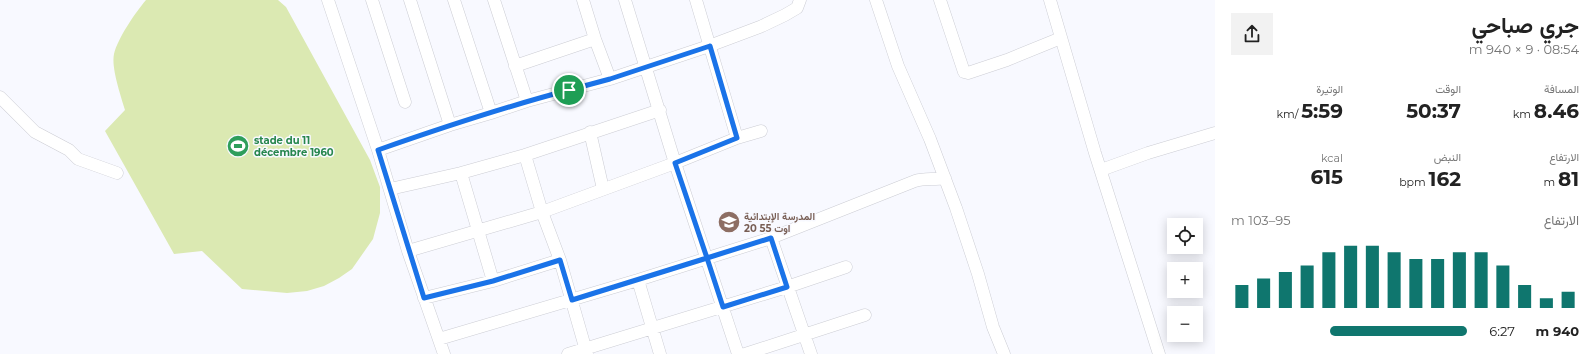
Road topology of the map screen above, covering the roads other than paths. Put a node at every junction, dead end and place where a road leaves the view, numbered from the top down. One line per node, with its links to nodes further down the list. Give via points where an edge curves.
1 (328, 0): 29 (street)
2 (372, 0): 21 (street)
3 (410, 0): 24 (street)
4 (454, 0): 23 (street)
5 (494, 0): 16 (street)
6 (583, 0): 14 (street)
7 (625, 0): 17 (street)
8 (696, 0): 15 (street)
9 (800, 0): 15 (street, via 796,8 785,16)
10 (876, 0): 35 (street, via 898,66)
11 (940, 0): 13 (street, via 964,72 968,73 1007,60)
12 (1050, 0): 13 (street)
13 (1061, 38): 32 (street)
14 (595, 39): 16 (street); 18 (street)
15 (710, 46): 17 (street); 28 (street)
16 (515, 66): 20 (street)
17 (647, 68): 18 (street); 22 (street)
18 (610, 79): 20 (street)
19 (0, 97): 33 (street, via 35,132 69,150 78,159)
20 (527, 101): 23 (street)
21 (405, 102)
22 (660, 110): 26 (street); 31 (street)
23 (492, 113): 24 (street)
24 (450, 124): 29 (street)
25 (761, 131): 28 (street)
26 (590, 132): 30 (street); 37 (street)
27 (1215, 133): 32 (street)
28 (737, 138): 31 (street)
29 (378, 150): 36 (street)
30 (525, 155): 34 (street); 38 (street)
31 (675, 163): 37 (street); 42 (street)
32 (1101, 170): 63 (street)
33 (117, 173)
34 (461, 173): 36 (street); 39 (street)
35 (945, 178): 40 (street, via 915,182); 62 (street, via 978,274 993,328)
36 (390, 189): 41 (street)
37 (603, 189): 38 (street)
38 (542, 212): 39 (street); 43 (street)
39 (478, 231): 41 (street); 46 (street)
40 (771, 238): 42 (street); 47 (street)
41 (408, 251): 48 (street)
42 (707, 258): 45 (street); 50 (street)
43 (560, 260): 46 (street); 49 (street)
44 (846, 267): 47 (street)
45 (638, 280): 49 (street); 52 (street)
46 (493, 281): 48 (street)
47 (787, 287): 50 (street); 53 (street)
48 (424, 298): 54 (street)
49 (572, 300): 54 (street); 55 (street)
50 (723, 307): 52 (street); 59 (street)
51 (865, 315): 53 (street)
52 (652, 328): 55 (street); 58 (street)
53 (804, 334): 60 (street); 61 (street)
54 (439, 339): 56 (street)
55 (586, 351): 57 (street)
56 (444, 354)
57 (568, 354)
58 (660, 354)
59 (738, 354)
60 (745, 354)
61 (811, 354)
62 (1004, 354)
63 (1159, 354)

